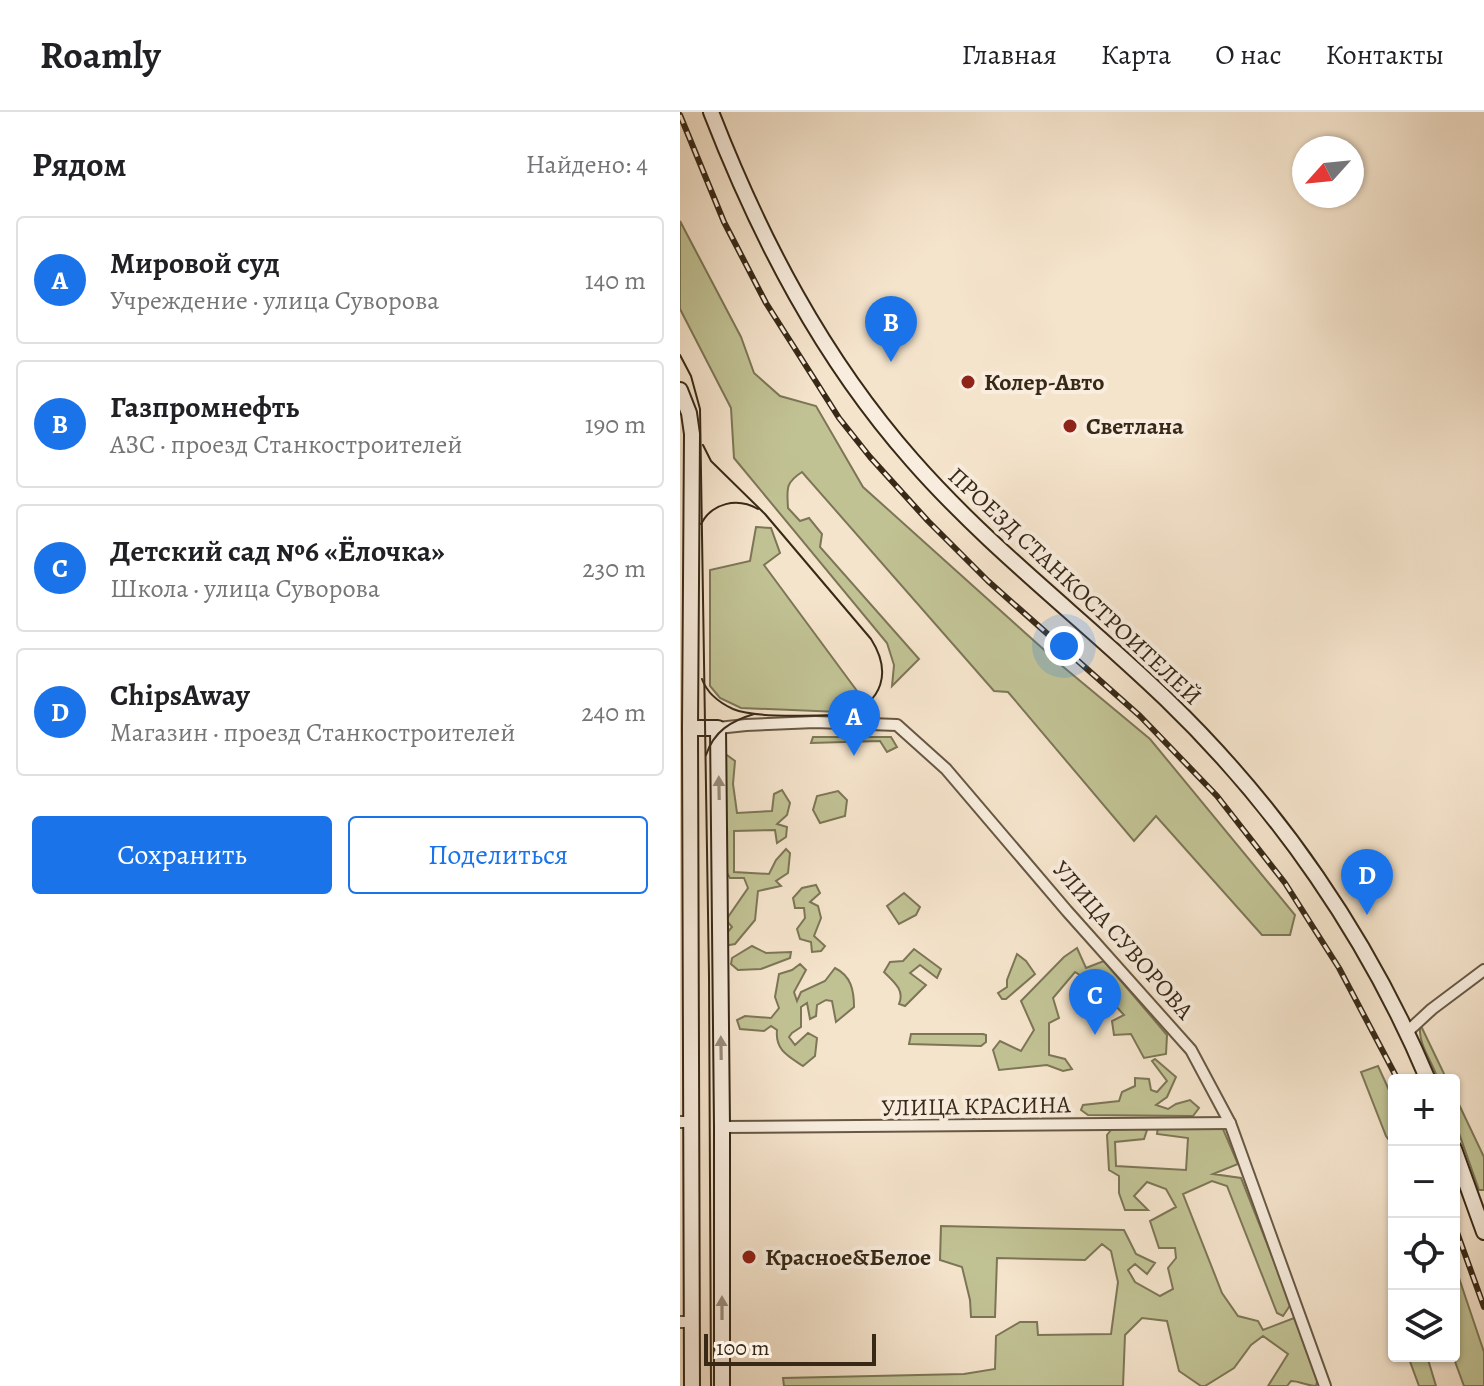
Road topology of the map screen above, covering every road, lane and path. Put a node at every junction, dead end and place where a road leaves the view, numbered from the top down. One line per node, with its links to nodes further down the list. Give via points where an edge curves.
1 (711, 112): 9 (street, ПРОЕЗД СТАНКОСТРОИТЕЛЕЙ, via 776,260 858,392 909,457 982,534 1216,749 1318,877)
2 (680, 390): 3 (street, via 689,413)
3 (686, 434): 4 (street)
4 (685, 728): 5 (street); 6 (street)
5 (718, 728): 12 (street, УЛИЦА СУВОРОВА, via 815,722 897,725 946,769 1191,1050); 13 (street, one-way to 5)
6 (685, 848): 7 (street)
7 (686, 964): 11 (street)
8 (1484, 970): 9 (street)
9 (1407, 1032): 10 (street, ПРОЕЗД СТАНКОСТРОИТЕЛЕЙ)
10 (1425, 1074)
11 (686, 1122): 16 (street)
12 (1230, 1123): 13 (street, УЛИЦА КРАСИНА); 19 (street, УЛИЦА СУВОРОВА)
13 (722, 1127): 18 (street, one-way to 13)
14 (1460, 1166): 15 (street)
15 (1484, 1232)
16 (686, 1322): 17 (street)
17 (692, 1386)
18 (722, 1386)
19 (1325, 1386)

